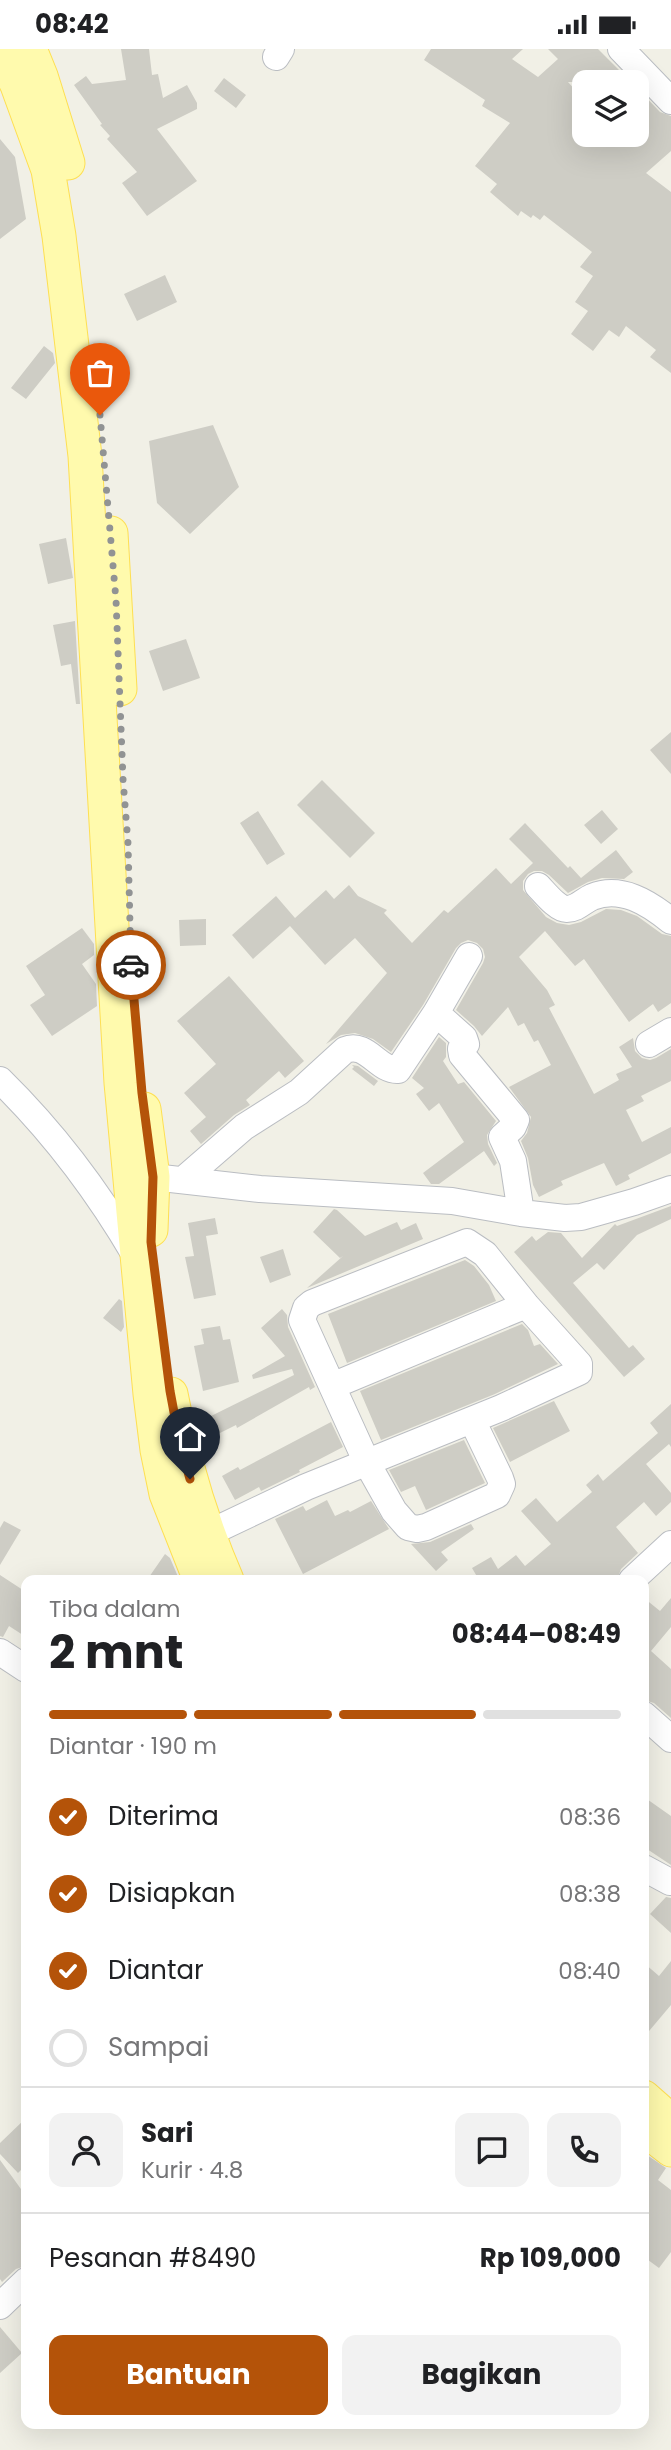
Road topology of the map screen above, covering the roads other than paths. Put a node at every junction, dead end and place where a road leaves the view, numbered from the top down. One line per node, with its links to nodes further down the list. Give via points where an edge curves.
1 (0, 49): 5 (main road, via 48,170)
2 (30, 49): 5 (main road, via 68,163 75,208 106,465)
3 (621, 49): 4 (street)
4 (671, 101)
5 (107, 648): 11 (main road, via 123,779 142,1093); 14 (main road, via 102,727 121,1083)
6 (538, 886): 7 (street, via 562,908 617,893 655,907)
7 (671, 921)
8 (469, 956): 9 (street)
9 (436, 1013): 11 (street, via 398,1070 391,1070 360,1048 345,1050 299,1091); 13 (street, via 464,1038 462,1055 516,1120 502,1137 513,1161)
10 (0, 1080): 14 (street, via 68,1154)
11 (168, 1178): 13 (street, via 272,1190 452,1201); 19 (main road, via 151,1242 179,1439)
12 (671, 1189): 13 (street, via 581,1217)
13 (521, 1213)
14 (136, 1256): 21 (main road, via 157,1450 166,1494)
15 (526, 1305): 16 (street); 16 (street, via 485,1254 467,1242 312,1303 302,1319); 17 (street, via 579,1364 579,1373)
16 (332, 1386): 18 (street)
17 (472, 1420): 18 (street); 18 (street, via 500,1478 500,1490 492,1499 426,1527 408,1527 401,1521)
18 (367, 1463): 19 (street)
19 (207, 1534): 22 (main road)
20 (671, 1544): 23 (street)
21 (198, 1575)
22 (225, 1575)
23 (637, 1575)
24 (0, 1652): 25 (street)
25 (21, 1665)
26 (649, 1719): 27 (street)
27 (671, 1739)
28 (649, 1871): 29 (street)
29 (670, 1882)
30 (649, 2101): 31 (main road)
31 (671, 2121)
32 (649, 2133): 33 (main road)
33 (671, 2150)

